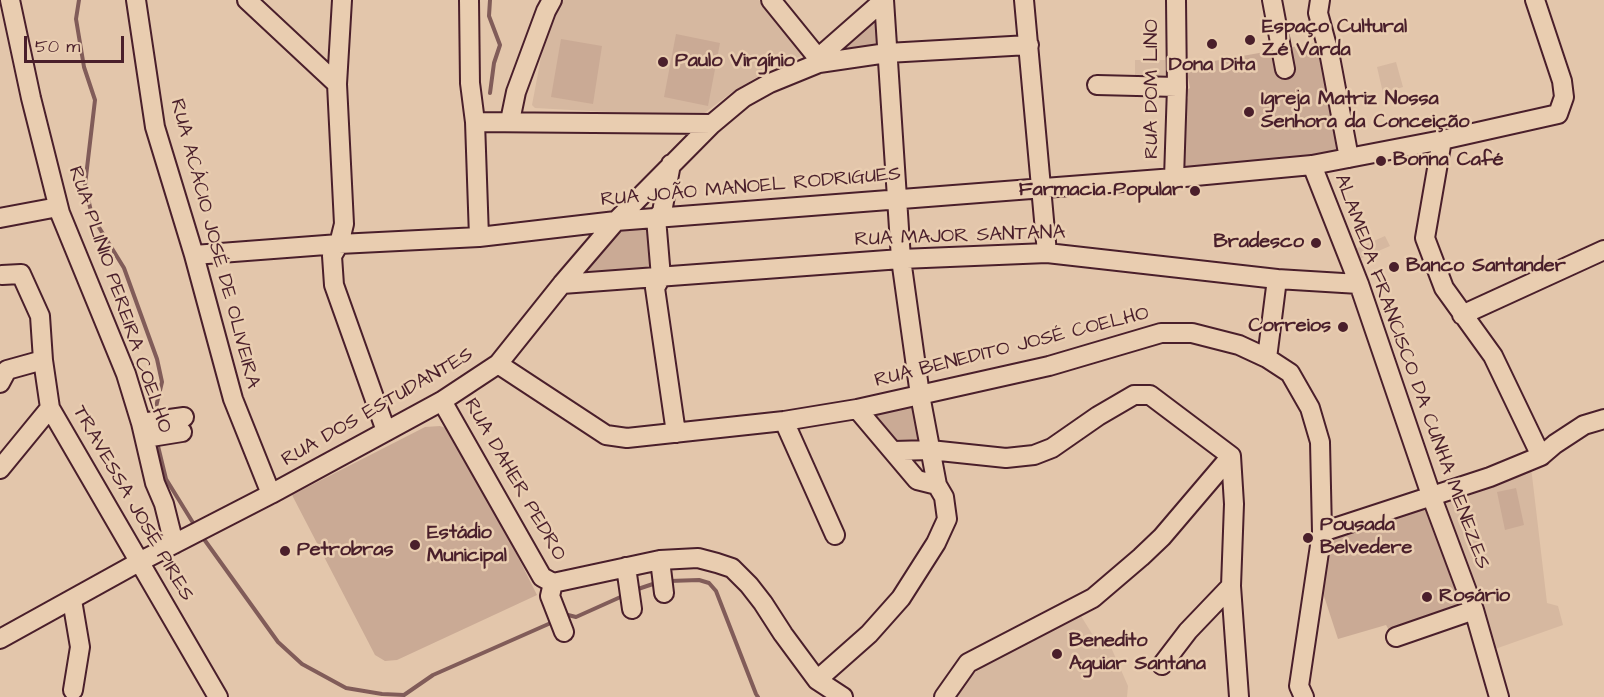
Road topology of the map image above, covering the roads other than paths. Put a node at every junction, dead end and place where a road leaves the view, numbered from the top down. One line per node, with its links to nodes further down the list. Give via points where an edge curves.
1 (10, 0): 31 (street, RUA PLINIO PEREIRA COELHO)
2 (136, 0): 39 (street, RUA ACÁCIO JOSÉ DE OLIVEIRA, via 155,127)
3 (247, 0): 18 (street)
4 (342, 0): 18 (street)
5 (469, 0): 22 (street, via 470,83)
6 (552, 0): 21 (street, via 516,92)
7 (771, 0): 16 (street)
8 (884, 0): 15 (street); 16 (street)
9 (1024, 0): 14 (street)
10 (1176, 0): 20 (street, RUA DOM LINO)
11 (1272, 0): 17 (street)
12 (1320, 0): 25 (street, via 1318,13)
13 (1535, 0): 24 (street, RUA JOÃO MANOEL RODRIGUES, via 1562,81 1564,97 1558,114)
14 (1029, 45): 15 (street, RUA DOS ESTUDANTES); 29 (street)
15 (887, 52): 16 (street, RUA DOS ESTUDANTES); 30 (street)
16 (818, 60): 23 (street, RUA DOS ESTUDANTES, via 743,98)
17 (1285, 69)
18 (338, 84): 36 (street, via 344,224)
19 (1097, 85): 20 (street)
20 (1177, 87): 28 (street, RUA DOM LINO)
21 (510, 121): 22 (street); 23 (street)
22 (475, 122): 35 (street)
23 (712, 124): 26 (street, RUA DOS ESTUDANTES)
24 (1442, 140): 25 (street, RUA JOÃO MANOEL RODRIGUES); 46 (street, via 1425,238 1444,288)
25 (1349, 158): 27 (street, RUA JOÃO MANOEL RODRIGUES)
26 (671, 164): 33 (street, via 662,212); 34 (street, RUA DOS ESTUDANTES)
27 (1312, 165): 28 (street, RUA JOÃO MANOEL RODRIGUES); 45 (street, ALAMEDA FRANCISCO DA CUNHA MENEZES)
28 (1174, 178): 29 (street, RUA JOÃO MANOEL RODRIGUES)
29 (1041, 188): 30 (street, RUA JOÃO MANOEL RODRIGUES); 38 (street)
30 (896, 199): 33 (street, RUA JOÃO MANOEL RODRIGUES); 40 (street)
31 (58, 207): 32 (street); 69 (street, RUA PLINIO PEREIRA COELHO, via 115,346 161,428 156,483)
32 (0, 218)
33 (656, 218): 34 (street, RUA JOÃO MANOEL RODRIGUES); 42 (street)
34 (616, 221): 35 (street, RUA JOÃO MANOEL RODRIGUES); 44 (street, RUA DOS ESTUDANTES)
35 (479, 237): 36 (street, RUA JOÃO MANOEL RODRIGUES)
36 (339, 244): 39 (street, RUA JOÃO MANOEL RODRIGUES); 57 (street, via 332,256 334,285)
37 (1604, 250): 46 (street)
38 (1047, 253): 40 (street, RUA MAJOR SANTANA); 43 (street, RUA MAJOR SANTANA)
39 (194, 255): 65 (street, RUA ACÁCIO JOSÉ DE OLIVEIRA, via 233,399)
40 (901, 259): 42 (street, RUA MAJOR SANTANA); 51 (street)
41 (2, 275): 48 (street, TRAVESSA JOSÉ PIRES, via 21,274 40,316)
42 (661, 277): 44 (street, RUA MAJOR SANTANA); 58 (street, via 655,288)
43 (1277, 279): 45 (street, RUA MAJOR SANTANA); 47 (street)
44 (562, 284): 49 (street, RUA DOS ESTUDANTES)
45 (1359, 284): 66 (street, ALAMEDA FRANCISCO DA CUNHA MENEZES)
46 (1462, 315): 62 (street, via 1493,356)
47 (1267, 358): 51 (street, RUA BENEDITO JOSÉ COELHO, via 1239,345 1192,333 1161,333 1050,366); 67 (street, RUA BENEDITO JOSÉ COELHO, via 1290,373 1310,408 1320,442)
48 (42, 360): 50 (street, via 7,370); 53 (street, TRAVESSA JOSÉ PIRES)
49 (498, 364): 52 (street, RUA DOS ESTUDANTES); 58 (street, RUA BENEDITO JOSÉ COELHO, via 606,435 627,438)
50 (0, 383)
51 (920, 395): 54 (street, RUA BENEDITO JOSÉ COELHO); 59 (street)
52 (442, 401): 57 (street, RUA DOS ESTUDANTES); 72 (street, RUA DAHER PEDRO, via 542,577)
53 (50, 408): 63 (street); 70 (street, TRAVESSA JOSÉ PIRES)
54 (857, 409): 56 (street, RUA BENEDITO JOSÉ COELHO); 60 (street)
55 (1604, 419): 62 (street, via 1584,425)
56 (784, 421): 58 (street, RUA BENEDITO JOSÉ COELHO); 68 (street)
57 (386, 431): 65 (street, RUA DOS ESTUDANTES)
58 (676, 433)
59 (930, 450): 60 (street); 61 (street, via 1006,458 1034,455 1052,448 1134,395 1150,395); 64 (street)
60 (894, 451): 64 (street, via 917,480)
61 (1231, 456): 73 (street); 86 (street, via 1142,557 1093,598 968,663)
62 (1541, 456): 66 (street)
63 (0, 469)
64 (937, 485): 81 (street, via 944,497 947,519 919,572 869,634)
65 (271, 494): 69 (street, RUA DOS ESTUDANTES)
66 (1431, 495): 67 (street); 76 (street, ALAMEDA FRANCISCO DA CUNHA MENEZES)
67 (1322, 532): 83 (street, RUA BENEDITO JOSÉ COELHO)
68 (835, 535)
69 (174, 544): 70 (street, RUA DOS ESTUDANTES)
70 (139, 562): 74 (street, RUA DOS ESTUDANTES); 84 (street, TRAVESSA JOSÉ PIRES)
71 (627, 573): 72 (street, RUA DAHER PEDRO); 75 (street); 81 (street, RUA DAHER PEDRO, via 662,578 698,558 732,568 763,603)
72 (553, 583): 78 (street, via 550,596)
73 (1231, 585): 80 (street); 87 (street)
74 (72, 600): 77 (street, RUA DOS ESTUDANTES); 82 (street, via 80,647)
75 (631, 604)
76 (1474, 610): 79 (street); 88 (street, ALAMEDA FRANCISCO DA CUNHA MENEZES)
77 (2, 632)
78 (564, 632)
79 (1396, 637)
80 (1162, 665)
81 (817, 680): 85 (street, RUA DAHER PEDRO)
82 (73, 690)
83 (1298, 693)
84 (218, 697)
85 (843, 697)
86 (944, 697)
87 (1239, 697)
88 (1499, 697)

